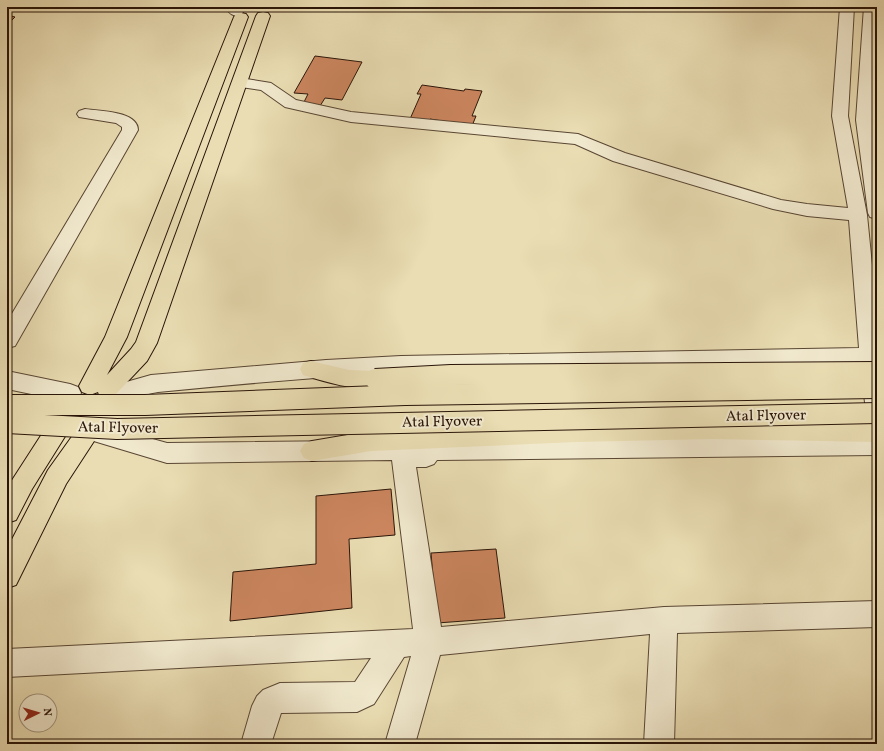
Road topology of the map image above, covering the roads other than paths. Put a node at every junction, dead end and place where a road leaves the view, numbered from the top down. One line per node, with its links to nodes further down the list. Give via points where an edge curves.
1 (848, 7): 5 (street)
2 (871, 7): 6 (street)
3 (237, 11): 4 (main road, via 252,19); 17 (main road)
4 (265, 12): 7 (main road)
5 (845, 39): 6 (street); 10 (street, via 840,116)
6 (873, 40): 9 (street, via 864,120)
7 (240, 83): 10 (street, via 265,86 291,104 351,117 578,140 619,157 779,205); 17 (main road, via 146,343 139,355)
8 (84, 114): 12 (street, via 121,119 130,125 130,130)
9 (877, 213)
10 (858, 221): 11 (street); 13 (street)
11 (877, 227)
12 (7, 340)
13 (875, 361): 14 (street, via 409,364); 14 (main road, bridge, via 375,379 349,378); 19 (street)
14 (311, 369): 17 (street)
15 (7, 380): 17 (street)
16 (877, 388): 18 (main road, Atal Flyover, bridge, via 413,395 145,405)
17 (95, 391): 21 (main road, via 56,406 53,423); 24 (main road, via 117,400 117,408 107,425)
18 (7, 405)
19 (877, 411): 20 (main road, Atal Flyover, bridge, via 117,429)
20 (7, 423)
21 (56, 428): 22 (street); 24 (main road, via 65,434 75,436); 28 (main road)
22 (7, 433)
23 (877, 433): 26 (main road, via 712,430 576,433 370,441)
24 (90, 434): 26 (street, via 167,453); 29 (main road, via 57,477)
25 (877, 445): 26 (street)
26 (312, 451)
27 (877, 451): 32 (street, via 403,457)
28 (7, 512)
29 (7, 576)
30 (877, 614): 31 (street)
31 (664, 620): 32 (street); 37 (street)
32 (429, 642): 33 (street); 36 (street)
33 (397, 643): 34 (street); 35 (street, via 364,694 357,697 273,700 267,706)
34 (7, 664)
35 (256, 744)
36 (400, 744)
37 (659, 744)

